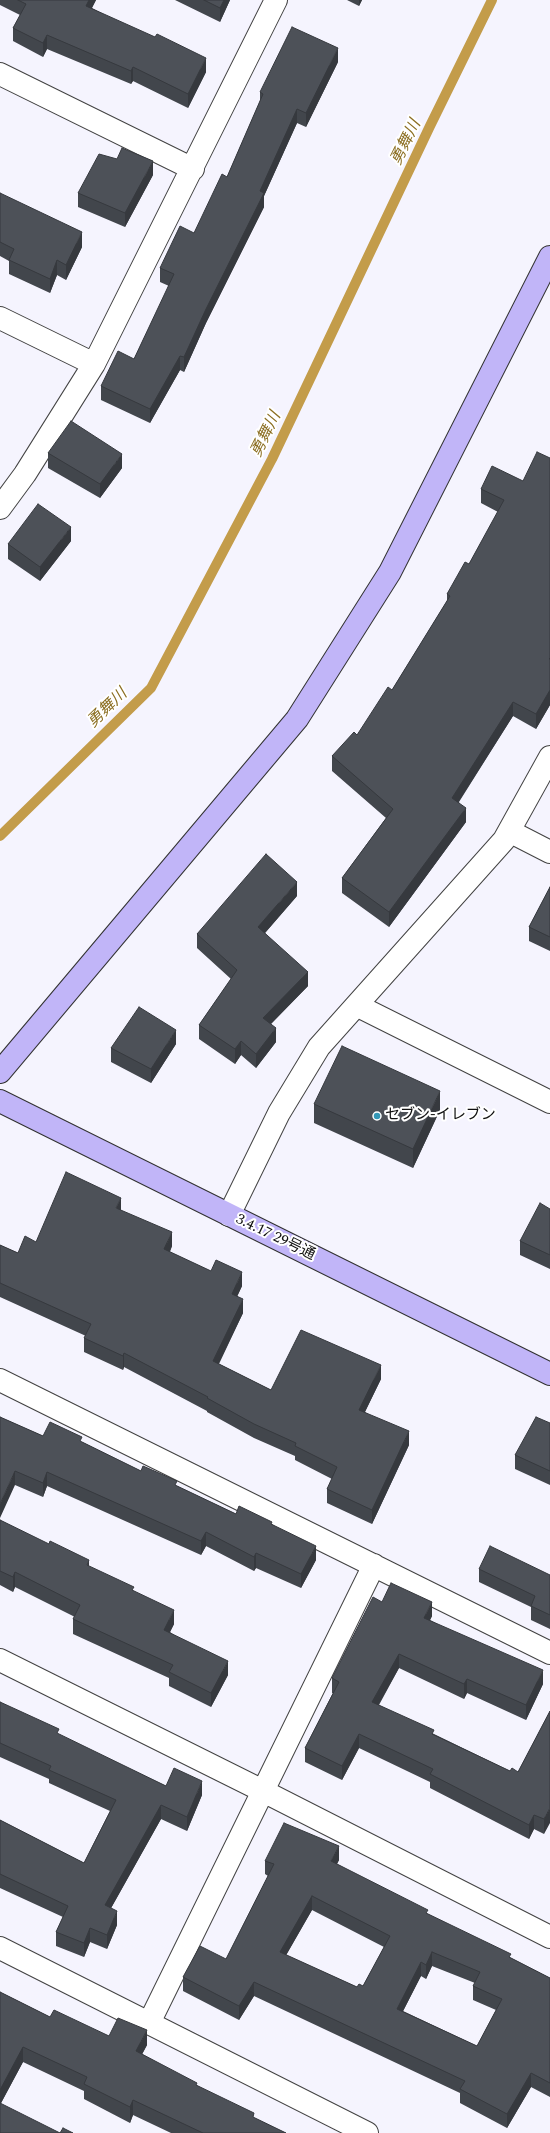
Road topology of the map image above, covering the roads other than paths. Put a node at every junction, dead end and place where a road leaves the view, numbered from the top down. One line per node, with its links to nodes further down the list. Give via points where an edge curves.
1 (276, 0): 3 (street)
2 (0, 74): 3 (street)
3 (193, 169): 6 (street)
4 (550, 257): 12 (street, via 390,572 297,719)
5 (0, 318): 6 (street)
6 (94, 364): 7 (street, via 25,474)
7 (0, 508)
8 (550, 757): 9 (street)
9 (509, 831): 10 (street); 11 (street, via 499,846)
10 (550, 852)
11 (358, 1006): 14 (street); 15 (street, via 319,1047 279,1113)
12 (0, 1072)
13 (0, 1101): 15 (street, 3.4.17 29号通)
14 (550, 1102)
15 (229, 1215): 16 (street, 3.4.17 29号通)
16 (550, 1374)
17 (0, 1380): 18 (street)
18 (374, 1565): 19 (street); 21 (street)
19 (550, 1653)
20 (0, 1660): 21 (street)
21 (263, 1791): 22 (street); 24 (street)
22 (550, 1937)
23 (0, 1948): 24 (street)
24 (149, 2023): 25 (street)
25 (367, 2133)

